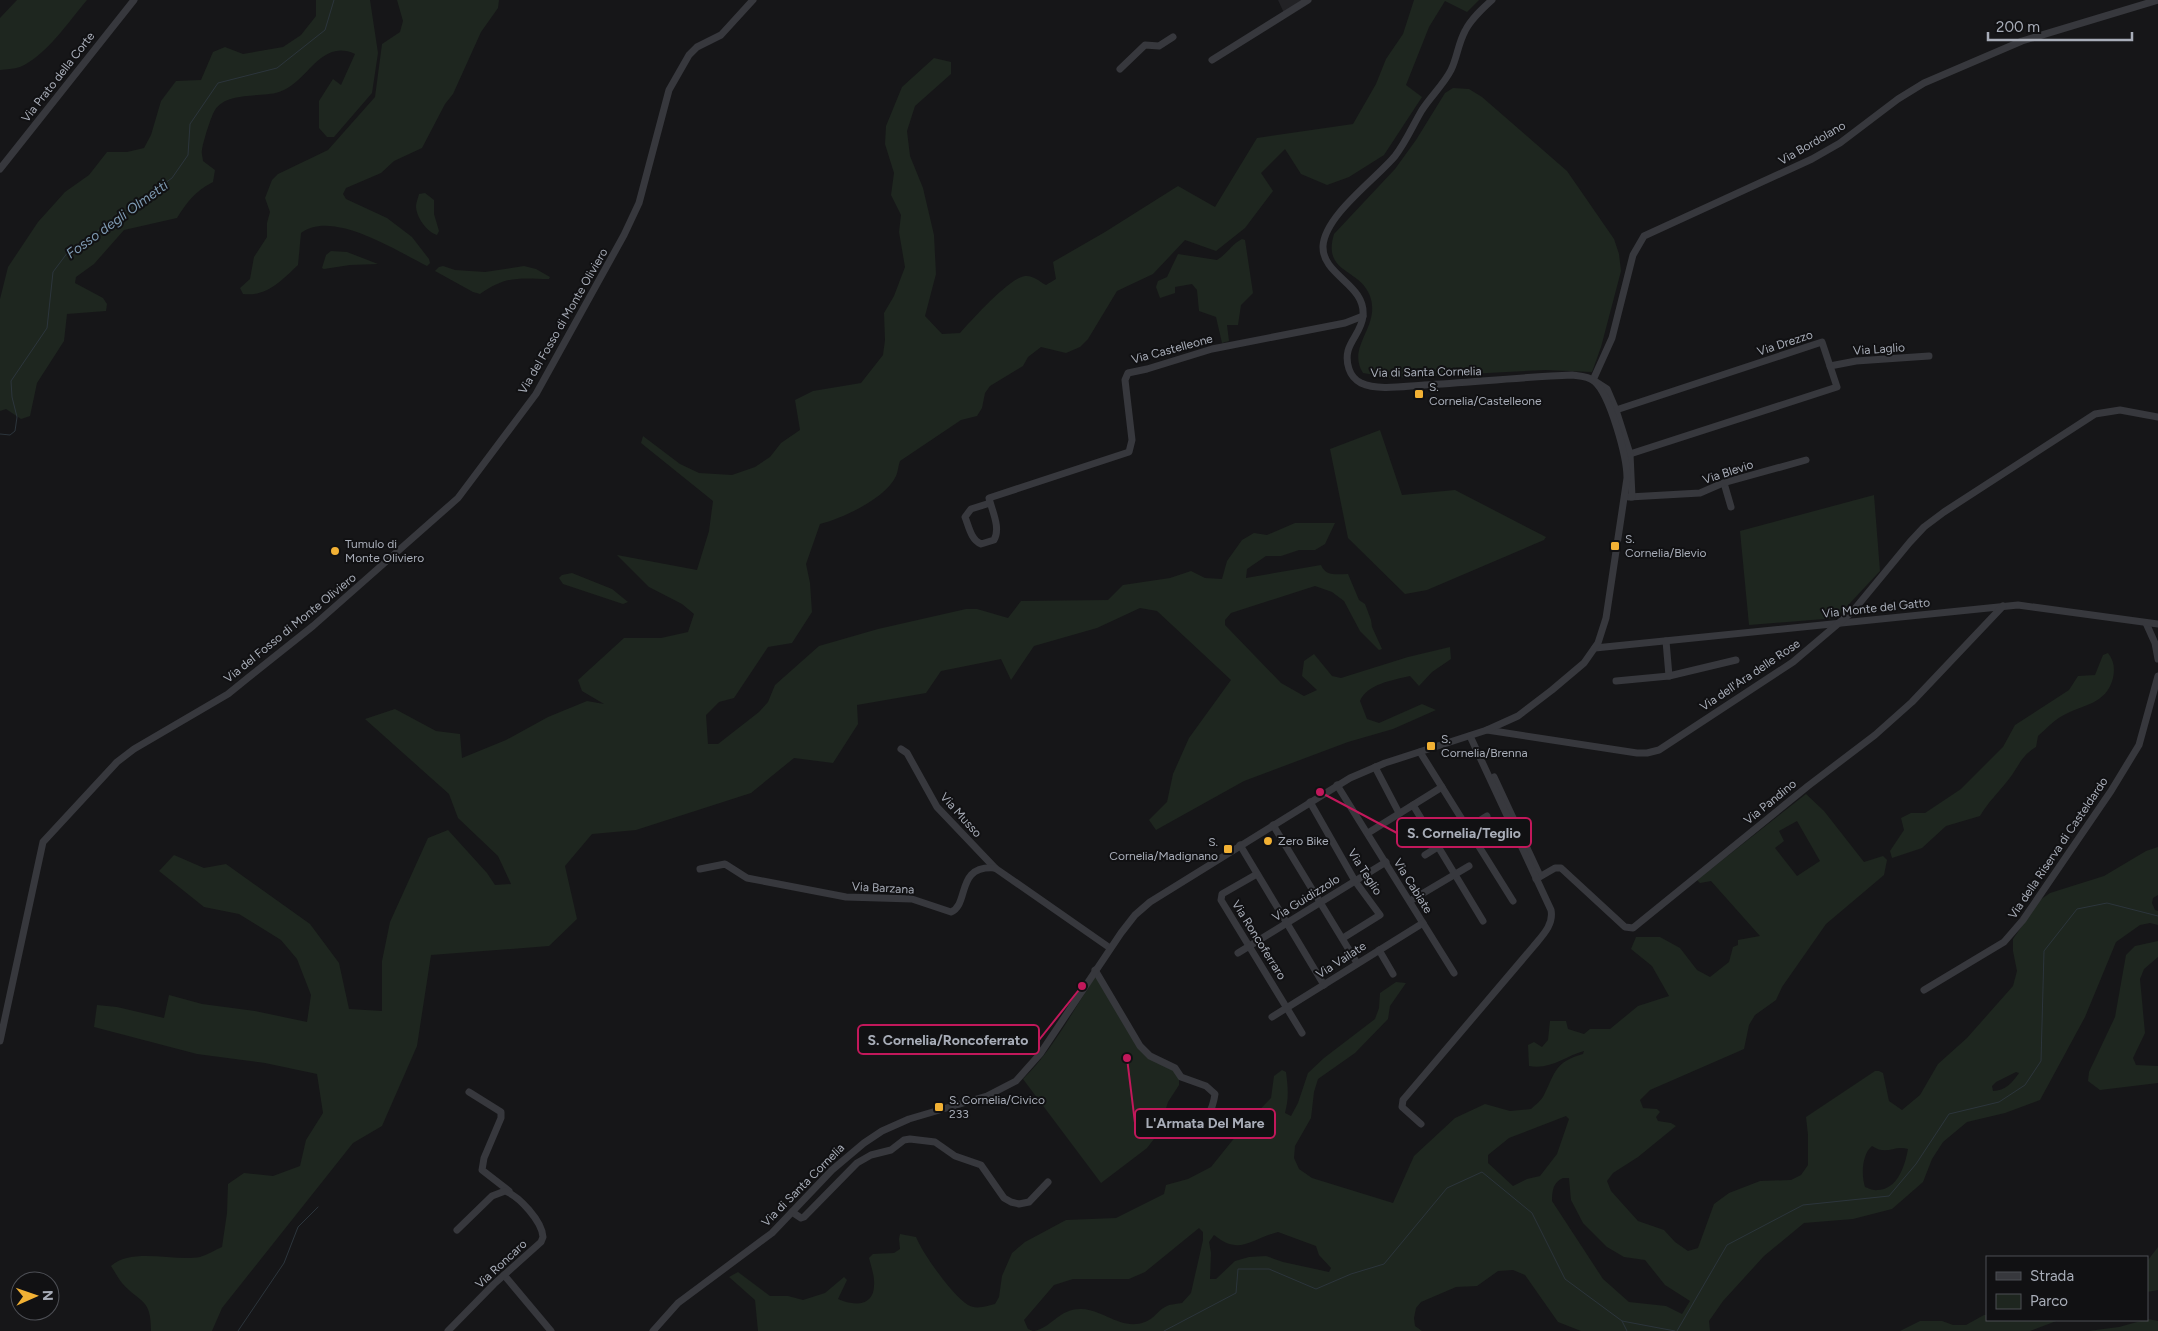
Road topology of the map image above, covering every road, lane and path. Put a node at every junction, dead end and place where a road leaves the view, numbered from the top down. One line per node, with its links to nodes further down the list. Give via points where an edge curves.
1 (134, 0): 9 (street, Via Prato della Corte)
2 (753, 0): 78 (street, Via del Fosso di Monte Oliviero, via 721,35 697,47 689,55 670,90 639,203 624,235 536,394 458,498 250,677 117,762 43,842)
3 (1308, 0): 7 (street)
4 (1492, 0): 10 (street, via 1467,27 1450,71 1401,147 1353,197 1326,235 1325,257 1357,294)
5 (2158, 0): 13 (street, Via Bordolano, via 2022,41 1924,83 1812,159 1646,234 1638,243 1612,338)
6 (1173, 37): 8 (street, via 1159,46 1145,45)
7 (1212, 60)
8 (1120, 69)
9 (0, 169)
10 (1363, 316): 13 (street, Via di Santa Cornelia, via 1347,356 1353,377 1368,385 1451,384 1572,375); 20 (street, Via Castelleone, via 1345,323 1212,349 1128,373 1125,379 1132,443 1128,452 989,498)
11 (1929, 356): 12 (street, Via Laglio, via 1862,360)
12 (1830, 366): 14 (street, Via Drezzo, via 1822,342); 16 (street, Via Drezzo, via 1837,386)
13 (1592, 380): 14 (street, Via di Santa Cornelia, via 1607,389); 19 (street, Via di Santa Cornelia, via 1607,402 1624,454)
14 (1616, 410): 16 (street, Via di Santa Cornelia)
15 (2158, 417): 23 (street, Via dell'Ara delle Rose, via 2120,410 2102,412 2085,420 1924,527 1860,604)
16 (1630, 454): 19 (street, Via di Santa Cornelia)
17 (1806, 460): 18 (street, Via Blevio)
18 (1724, 483): 19 (street, Via Blevio, via 1694,494); 21 (street)
19 (1629, 497): 27 (street, Via di Santa Cornelia, via 1606,618)
20 (990, 503): 20 (street, Via Castelleone, via 997,535 994,540 981,544 973,536 965,516 971,509)
21 (1731, 507)
22 (2003, 606): 23 (street, Via Monte del Gatto); 24 (street, Via Monte del Gatto, via 2033,606); 56 (street, Via Pandino, via 1912,702 1875,735 1633,928 1625,927 1561,868)
23 (1839, 623): 26 (street, Via Monte del Gatto); 33 (street, Via dell'Ara delle Rose, via 1773,676 1653,752 1638,753)
24 (2146, 623): 25 (street, Via Monte del Gatto); 28 (street)
25 (2158, 624)
26 (1666, 641): 27 (street, Via Monte del Gatto); 30 (street)
27 (1595, 648): 33 (street, Via di Santa Cornelia, via 1584,663 1546,695 1518,716)
28 (2158, 659)
29 (1736, 660): 30 (street)
30 (1670, 676): 32 (street)
31 (2158, 676): 74 (street, Via della Riserva di Casteldardo, via 2139,744 2112,791 2023,920 2004,942)
32 (1616, 681)
33 (1487, 730): 34 (street, Via di Santa Cornelia)
34 (1472, 735): 36 (street, Via di Santa Cornelia); 56 (street)
35 (901, 749): 52 (street, Via Musso, via 907,753 936,807)
36 (1420, 752): 37 (street, Via di Santa Cornelia); 39 (street)
37 (1375, 767): 38 (street, Via di Santa Cornelia); 42 (street)
38 (1337, 785): 40 (street, Via di Santa Cornelia); 46 (street, Via Cabiate)
39 (1442, 787): 41 (street); 45 (street)
40 (1310, 802): 44 (street, Via di Santa Cornelia); 57 (street, Via Teglio)
41 (1413, 805): 42 (street); 48 (street)
42 (1399, 813): 46 (street)
43 (1487, 816): 45 (street)
44 (1273, 825): 47 (street, Via di Santa Cornelia); 60 (street)
45 (1468, 828): 48 (street); 59 (street)
46 (1368, 833): 50 (street, Via Cabiate)
47 (1240, 846): 54 (street); 66 (street, Via di Santa Cornelia, via 1150,902 1130,920)
48 (1438, 847): 49 (street); 55 (street)
49 (1426, 855)
50 (1386, 862): 57 (street, Via Guidizzolo); 58 (street, Via Cabiate)
51 (1469, 866): 55 (street)
52 (995, 868): 53 (street, Via Barzana, via 973,874 957,908 951,912 912,899 846,897 745,877 725,864); 66 (street)
53 (700, 869)
54 (1257, 874): 62 (street); 65 (street, Via Roncoferraro, via 1220,897)
55 (1455, 874): 58 (street); 61 (street)
56 (1538, 878): 80 (street, via 1551,910 1550,924 1403,1100 1402,1106)
57 (1355, 880): 60 (street, Via Guidizzolo); 64 (street, Via Teglio, via 1380,915)
58 (1410, 901): 63 (street, Via Cabiate)
59 (1513, 901)
60 (1320, 902): 62 (street, Via Guidizzolo); 64 (street)
61 (1483, 921)
62 (1286, 923): 65 (street, Via Guidizzolo); 73 (street)
63 (1423, 923): 67 (street, Via Vailate); 71 (street, Via Cabiate)
64 (1342, 938): 69 (street)
65 (1250, 946): 68 (street, Via Guidizzolo); 75 (street, Via Roncoferraro)
66 (1110, 948): 70 (street, Via di Santa Cornelia)
67 (1378, 950): 69 (street, Via Vailate); 72 (street)
68 (1238, 953)
69 (1357, 963): 73 (street, Via Vailate)
70 (1095, 970): 81 (street, via 1140,1046 1150,1056 1170,1064 1181,1077 1206,1086 1215,1094 1203,1122); 84 (street, Via di Santa Cornelia, via 1040,1054 1016,1081 987,1096 923,1114 882,1132 850,1153)
71 (1454, 973)
72 (1393, 974)
73 (1324, 985): 75 (street, Via Vailate)
74 (1924, 990)
75 (1288, 1008): 76 (street, Via Vailate); 77 (street, Via Roncoferraro)
76 (1272, 1017)
77 (1302, 1033)
78 (0, 1042)
79 (469, 1092): 83 (street, via 501,1112 482,1170)
80 (1421, 1124)
81 (1193, 1125)
82 (1048, 1182): 84 (street, via 1030,1202 1011,1202 1004,1198 981,1165 955,1156 935,1142 910,1139 857,1163 804,1217)
83 (514, 1195): 85 (street, via 505,1191 495,1194); 86 (street, Via Roncaro, via 537,1223 543,1237)
84 (792, 1212): 89 (street, Via di Santa Cornelia, via 752,1249 678,1303)
85 (456, 1230)
86 (504, 1275): 87 (street, Via Roncaro); 88 (street)
87 (448, 1331)
88 (551, 1331)
89 (653, 1331)

